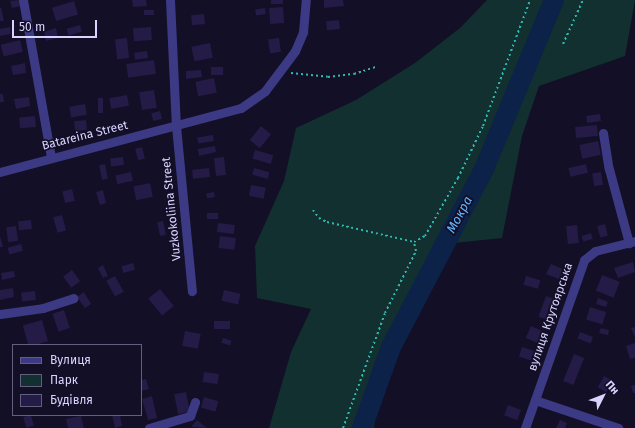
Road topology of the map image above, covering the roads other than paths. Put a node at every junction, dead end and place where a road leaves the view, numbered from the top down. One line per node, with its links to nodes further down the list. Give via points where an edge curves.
1 (23, 0): 6 (street)
2 (170, 0): 4 (street, Vuzkokoliina Street)
3 (306, 0): 4 (street, via 303,32 295,51 265,91 241,108)
4 (176, 126): 6 (street, Batareina Street); 9 (street, Vuzkokoliina Street)
5 (603, 133): 8 (street, via 609,169)
6 (51, 157): 7 (street, Batareina Street)
7 (0, 172)
8 (632, 242): 12 (street, вулиця Крутоярська, via 595,251 584,260)
9 (192, 291)
10 (73, 298): 11 (street, via 43,308)
11 (0, 314)
12 (535, 400): 15 (street, вулиця Крутоярська); 16 (street)
13 (195, 402): 14 (street, via 190,416)
14 (149, 428)
15 (525, 428)
16 (618, 428)

